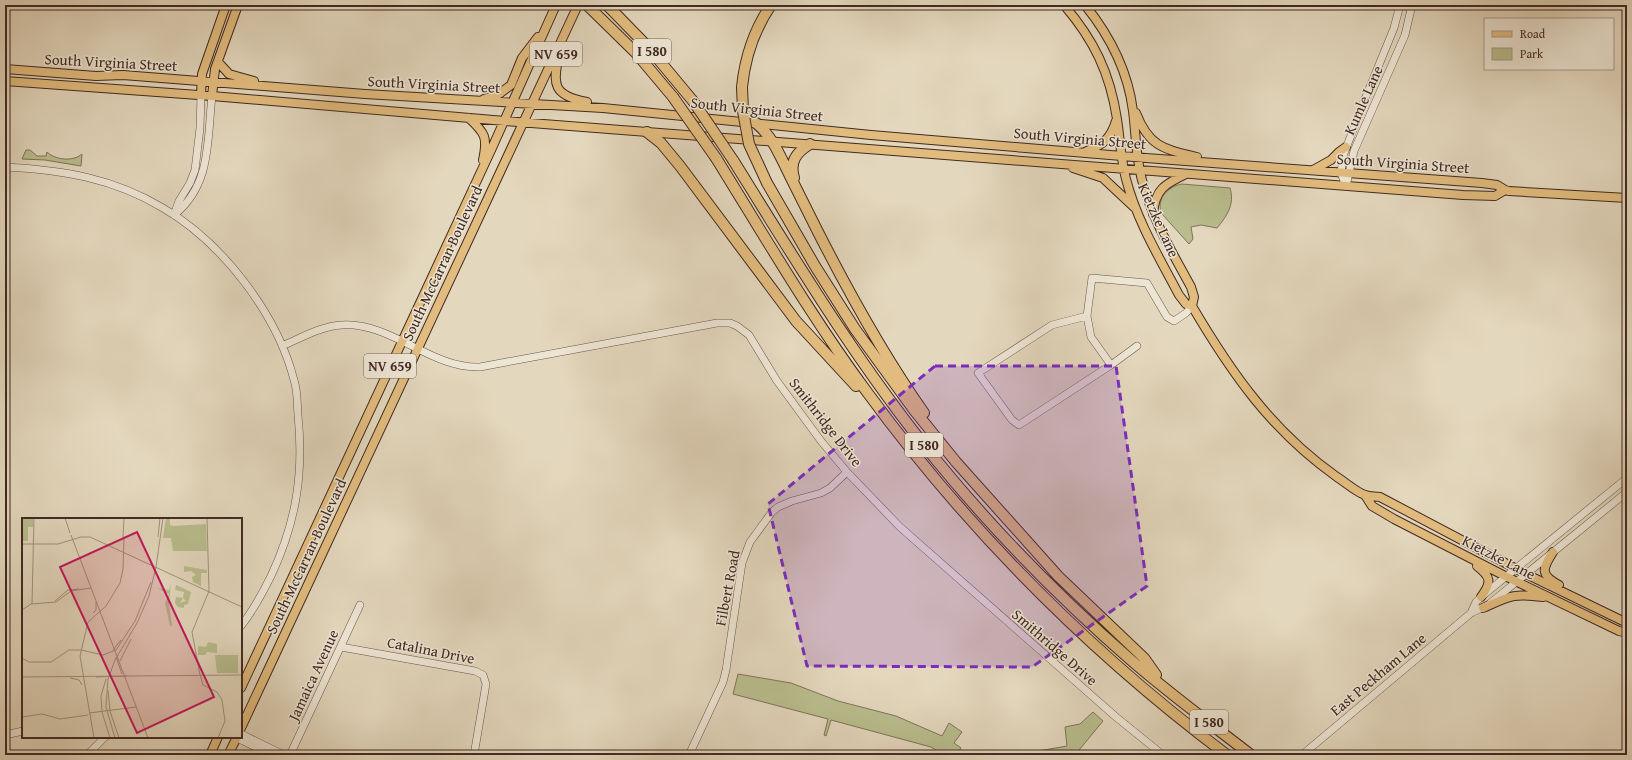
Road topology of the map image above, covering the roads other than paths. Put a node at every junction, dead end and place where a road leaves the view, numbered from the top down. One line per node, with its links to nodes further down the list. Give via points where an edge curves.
1 (226, 5): 20 (main road, via 205,65)
2 (238, 5): 16 (main road)
3 (556, 5): 13 (main road, South McCarran Boulevard / NV 659)
4 (578, 5): 15 (main road, South McCarran Boulevard / NV 659)
5 (587, 5): 64 (highway, I 580, bridge, via 636,53 673,97 716,158 825,332)
6 (607, 5): 87 (highway, I 580, bridge, via 648,47 693,101 854,351 936,460 992,524 1079,613)
7 (771, 5): 69 (highway, bridge, via 753,37 745,65 742,87 743,110 749,144 767,183 815,266 863,340 914,410)
8 (1064, 5): 28 (main road, Kietzke Lane, via 1088,35 1098,56 1110,84)
9 (1085, 5): 23 (main road, Kietzke Lane, via 1117,54)
10 (1400, 5): 14 (street, Kumle Lane)
11 (1412, 5): 12 (street, Kumle Lane)
12 (1408, 25): 14 (street); 47 (street, Kumle Lane)
13 (545, 28): 22 (main road, via 522,58 511,86 499,94); 24 (main road, South McCarran Boulevard / NV 659)
14 (1394, 28): 36 (street, Kumle Lane)
15 (567, 29): 25 (main road, South McCarran Boulevard / NV 659); 26 (main road, via 556,70 559,90 572,99)
16 (218, 62): 19 (main road, via 228,74); 21 (main road)
17 (5, 69): 20 (main road, South Virginia Street, via 80,75 123,75)
18 (5, 80): 20 (main road, South Virginia Street)
19 (272, 86): 21 (main road, South Virginia Street); 22 (main road, South Virginia Street)
20 (201, 88): 21 (main road, South Virginia Street); 21 (main road, South Virginia Street); 55 (street, via 195,170)
21 (212, 89): 27 (main road, South Virginia Street); 55 (street, via 203,175 196,191 185,206)
22 (480, 100): 24 (main road, South Virginia Street)
23 (1131, 101): 40 (main road, Kietzke Lane); 42 (main road, via 1142,128 1151,140 1171,151)
24 (513, 102): 25 (main road, South Virginia Street); 29 (main road, South McCarran Boulevard / NV 659)
25 (533, 103): 26 (main road, South Virginia Street); 30 (main road, South McCarran Boulevard / NV 659)
26 (625, 110): 31 (main road, South Virginia Street)
27 (468, 118): 29 (main road, South Virginia Street); 48 (main road, via 480,128 486,138)
28 (1117, 118): 38 (main road, via 1107,140 1096,148); 39 (main road, Kietzke Lane)
29 (505, 121): 30 (main road, South Virginia Street); 48 (main road, South McCarran Boulevard / NV 659)
30 (524, 122): 32 (main road, South Virginia Street); 62 (main road, South McCarran Boulevard / NV 659)
31 (756, 123): 33 (main road, South Virginia Street); 34 (highway)
32 (647, 132): 34 (main road, South Virginia Street); 64 (highway, via 661,143 680,166 796,321)
33 (917, 138): 37 (main road); 38 (main road, South Virginia Street)
34 (773, 141): 35 (main road, South Virginia Street); 52 (highway)
35 (810, 144): 37 (main road, South Virginia Street); 52 (highway, via 799,151 793,161 793,173)
36 (1346, 148): 46 (main road); 47 (street, Kumle Lane)
37 (916, 152): 41 (main road, South Virginia Street)
38 (1084, 152): 39 (main road, South Virginia Street)
39 (1122, 156): 40 (main road, South Virginia Street); 44 (main road, Kietzke Lane)
40 (1137, 157): 42 (main road, South Virginia Street); 45 (main road, Kietzke Lane)
41 (1053, 163): 44 (main road, South Virginia Street); 54 (main road, via 1103,178)
42 (1217, 163): 46 (main road, South Virginia Street)
43 (5, 167): 55 (street, via 53,170 104,181 137,194)
44 (1124, 168): 45 (main road, South Virginia Street); 54 (main road, Kietzke Lane)
45 (1139, 170): 49 (main road, South Virginia Street); 56 (main road, Kietzke Lane)
46 (1312, 171): 47 (main road, South Virginia Street)
47 (1346, 173): 50 (street, Kumle Lane); 51 (main road, South Virginia Street, via 1482,183 1497,185)
48 (480, 174): 59 (main road, South McCarran Boulevard / NV 659)
49 (1187, 174): 50 (main road, South Virginia Street); 56 (main road, via 1170,182 1159,192)
50 (1346, 186): 51 (main road, South Virginia Street, via 1473,196 1496,196)
51 (1504, 190): 53 (main road, South Virginia Street)
52 (799, 195): 69 (highway, via 881,348 925,414)
53 (1627, 198)
54 (1135, 208): 57 (main road, Kietzke Lane, via 1179,295 1186,304)
55 (174, 215): 60 (street, via 205,240 239,276 266,314)
56 (1153, 215): 57 (main road, Kietzke Lane, via 1192,287)
57 (1192, 306): 58 (street, via 1174,320 1167,317 1147,284 1092,278); 68 (main road, Kietzke Lane, via 1229,366 1266,413 1330,472)
58 (1087, 316): 63 (street, via 1091,337); 63 (street, via 1052,325 978,373 1012,420 1019,425)
59 (402, 341): 60 (street, Smithridge Drive, via 361,326 341,325 323,329); 62 (street, Smithridge Drive); 86 (main road, South McCarran Boulevard / NV 659)
60 (282, 346): 83 (street, via 294,378 298,400 301,462 296,502 292,523 280,557 264,591)
61 (1137, 346): 63 (street)
62 (417, 349): 65 (street, Smithridge Drive, via 460,366 480,367 705,325 730,324 749,335 800,414); 88 (main road, South McCarran Boulevard / NV 659)
63 (1111, 365)
64 (887, 419): 105 (highway, I 580, via 953,501 1038,592 1124,673)
65 (848, 472): 103 (street, Filbert Road, via 830,488 778,507 750,542 742,563 723,682); 104 (street, Smithridge Drive, via 875,503 928,553)
66 (1627, 478): 72 (street, East Peckham Lane)
67 (1627, 492): 71 (street, East Peckham Lane)
68 (1365, 495): 70 (main road, Kietzke Lane, via 1369,503 1377,509); 72 (main road, Kietzke Lane, via 1380,497)
69 (993, 504): 87 (highway, via 1058,576 1144,658)
70 (1457, 551): 74 (main road, Kietzke Lane); 76 (main road, via 1487,574 1489,582)
71 (1553, 552): 73 (street, East Peckham Lane); 78 (main road, via 1545,564 1545,575)
72 (1516, 569): 73 (main road, Kietzke Lane); 74 (street, East Peckham Lane)
73 (1526, 574): 75 (street, East Peckham Lane); 78 (main road, Kietzke Lane)
74 (1506, 577): 75 (main road, Kietzke Lane); 76 (street, East Peckham Lane)
75 (1517, 582): 77 (main road, Kietzke Lane); 80 (street, East Peckham Lane)
76 (1481, 597): 81 (street, East Peckham Lane)
77 (1551, 598): 80 (main road, via 1516,594); 84 (main road, Kietzke Lane)
78 (1588, 604): 82 (main road, Kietzke Lane)
79 (360, 605): 85 (street, Jamaica Avenue)
80 (1483, 608): 81 (street, East Peckham Lane)
81 (1471, 614): 107 (street, East Peckham Lane)
82 (1627, 623)
83 (242, 624)
84 (1627, 633)
85 (341, 647): 101 (street, Jamaica Avenue); 102 (street, Catalina Drive, via 475,671 483,675 486,684)
86 (242, 686)
87 (1166, 688): 106 (highway, I 580)
88 (242, 726)
89 (22, 731): 90 (street)
90 (5, 735)
91 (103, 738): 96 (street)
92 (218, 738): 97 (main road)
93 (236, 738): 98 (main road)
94 (241, 738): 99 (street)
95 (242, 738): 100 (street)
96 (86, 755)
97 (210, 755)
98 (228, 755)
99 (272, 755)
100 (284, 755)
101 (290, 755)
102 (474, 755)
103 (689, 755)
104 (1163, 755)
105 (1227, 755)
106 (1251, 755)
107 (1302, 755)

